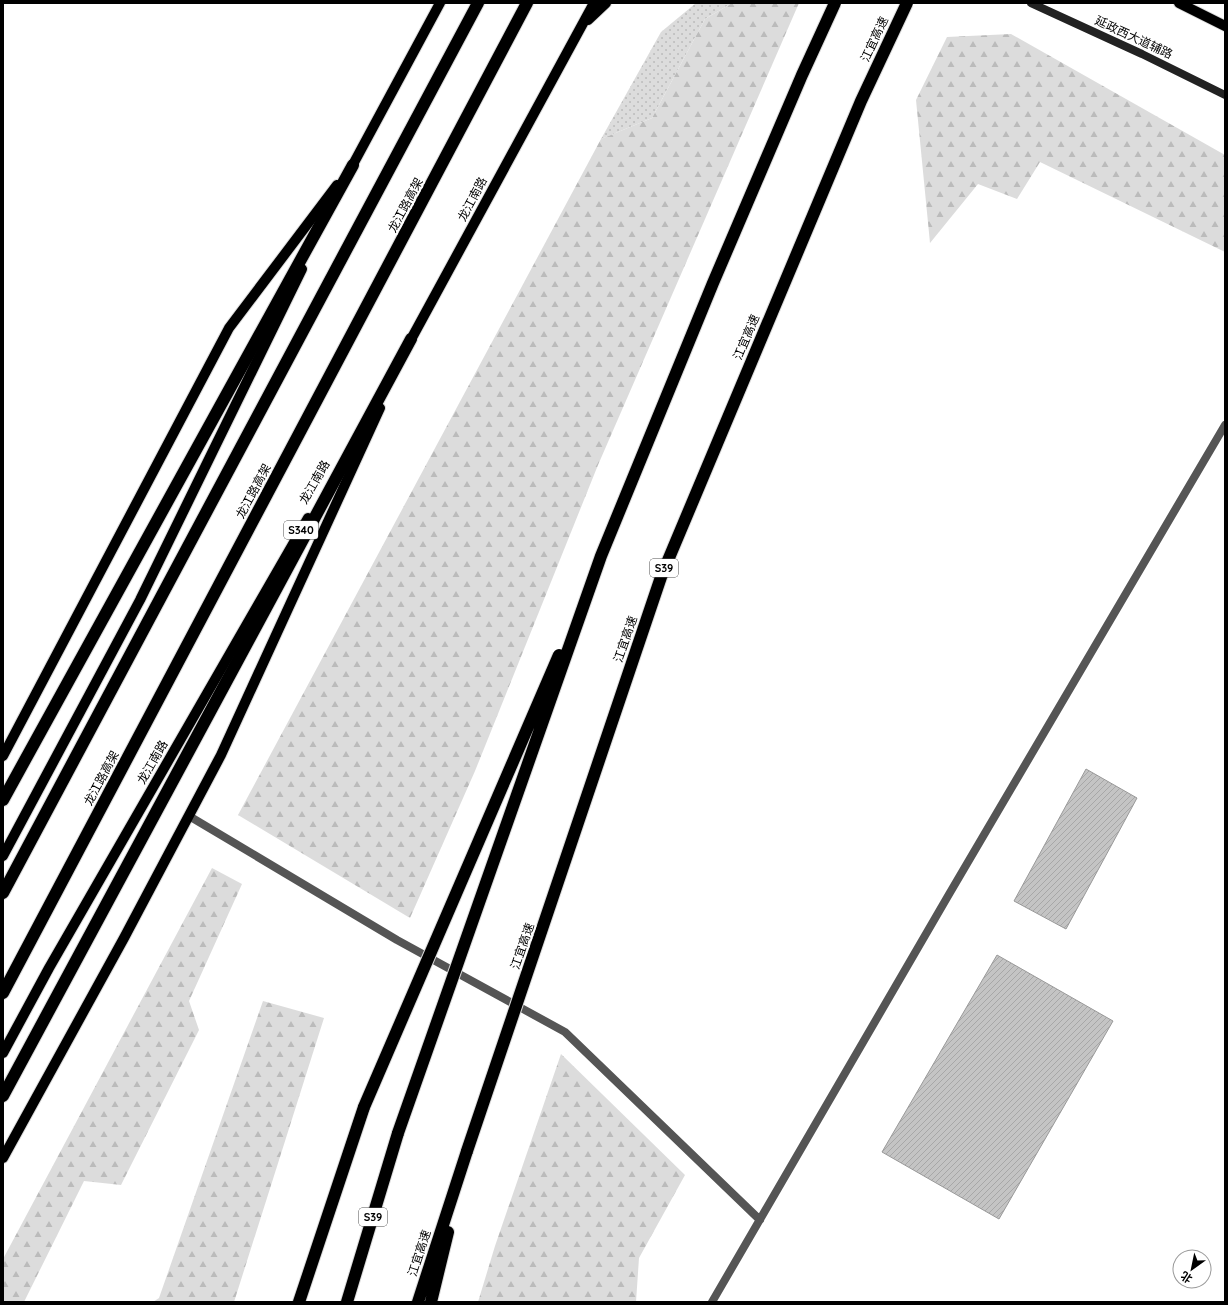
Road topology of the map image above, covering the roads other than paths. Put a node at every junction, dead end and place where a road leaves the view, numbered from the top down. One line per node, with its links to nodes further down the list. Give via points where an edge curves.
1 (440, 3): 13 (main road)
2 (478, 3): 21 (highway)
3 (528, 3): 22 (highway, 龙江路高架)
4 (594, 3): 11 (main road, 龙江南路 / S340)
5 (606, 3): 11 (main road)
6 (836, 3): 16 (highway, S39, bridge, via 802,75 713,282)
7 (907, 3): 25 (highway, 江宜高速 / S39, bridge, via 861,101 661,577)
8 (1031, 3): 12 (street, 延政西大道辅路)
9 (1179, 3): 10 (main road)
10 (1225, 26)
11 (579, 28): 14 (main road, 龙江南路 / S340)
12 (1225, 95)
13 (353, 165): 17 (main road, via 229,328); 18 (highway); 20 (main road, via 140,600)
14 (411, 339): 19 (main road, via 221,755); 23 (main road, 龙江南路 / S340, via 49,968); 24 (highway)
15 (1225, 425): 27 (street)
16 (601, 556): 28 (highway, bridge, via 364,1107); 29 (highway, S39, bridge, via 398,1133)
17 (3, 756)
18 (3, 800)
19 (189, 816): 26 (main road); 27 (street, via 397,940 565,1032)
20 (3, 856)
21 (3, 893)
22 (3, 993)
23 (3, 1053)
24 (3, 1096)
25 (468, 1151): 30 (highway, 江宜高速 / S39); 31 (highway)
26 (3, 1158)
27 (760, 1220): 32 (street)
28 (299, 1302)
29 (347, 1302)
30 (418, 1302)
31 (431, 1302)
32 (712, 1302)

